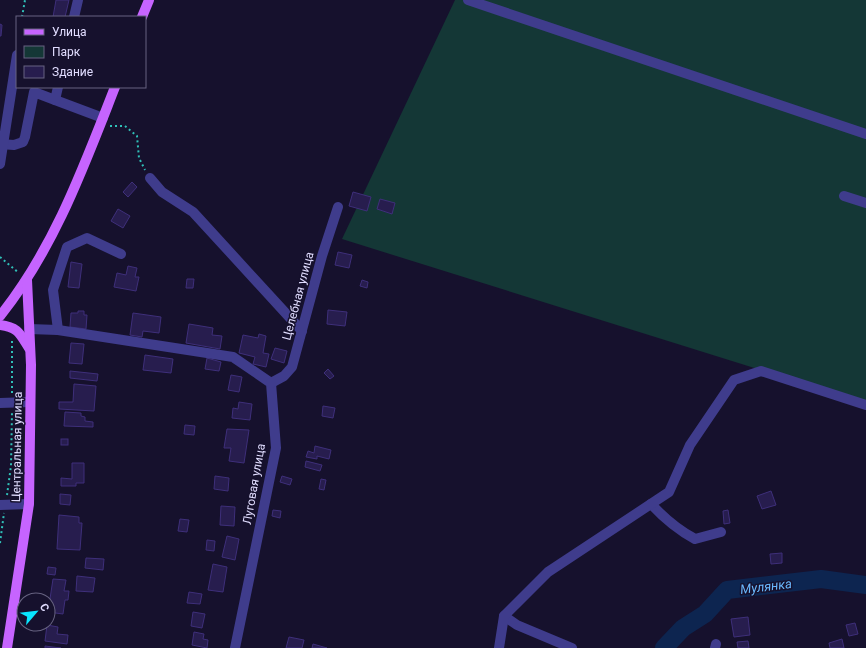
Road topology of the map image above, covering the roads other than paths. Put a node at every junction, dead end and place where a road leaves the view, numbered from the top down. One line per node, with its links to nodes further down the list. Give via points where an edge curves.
1 (78, 0): 4 (street)
2 (149, 0): 5 (main road)
3 (468, 0): 11 (street)
4 (74, 16)
5 (142, 16)
6 (16, 61): 12 (street)
7 (58, 88): 9 (street)
8 (115, 88): 10 (main road)
9 (55, 100): 10 (street); 12 (street, via 34,92 25,139 18,144)
10 (102, 122): 19 (main road, via 52,235)
11 (866, 134)
12 (2, 144): 13 (street)
13 (0, 164)
14 (150, 178): 24 (street, via 162,192 193,212)
15 (844, 196): 16 (street)
16 (866, 203)
17 (338, 207): 24 (street, Целебная улица)
18 (121, 254): 23 (street, via 87,238 67,247 53,290)
19 (27, 280): 20 (main road); 22 (main road, Центральная улица)
20 (0, 316)
21 (0, 325): 25 (main road, via 12,327 19,332)
22 (29, 329): 23 (street); 25 (main road, Центральная улица)
23 (58, 330): 26 (street, via 233,357)
24 (302, 331): 26 (street, Целебная улица, via 292,367 284,376)
25 (30, 349): 27 (main road, Центральная улица)
26 (271, 383): 36 (street, Луговая улица, via 276,448)
27 (30, 402): 28 (street); 30 (main road, Центральная улица)
28 (0, 403)
29 (866, 404): 31 (street, via 761,371 734,380 690,445 669,492)
30 (29, 504): 32 (street); 35 (main road, Центральная улица)
31 (651, 504): 33 (street, via 682,532 695,539); 34 (street, via 548,572)
32 (3, 505)
33 (721, 532)
34 (504, 616): 37 (street); 38 (street, via 516,626)
35 (7, 648)
36 (235, 648)
37 (499, 648)
38 (572, 648)

